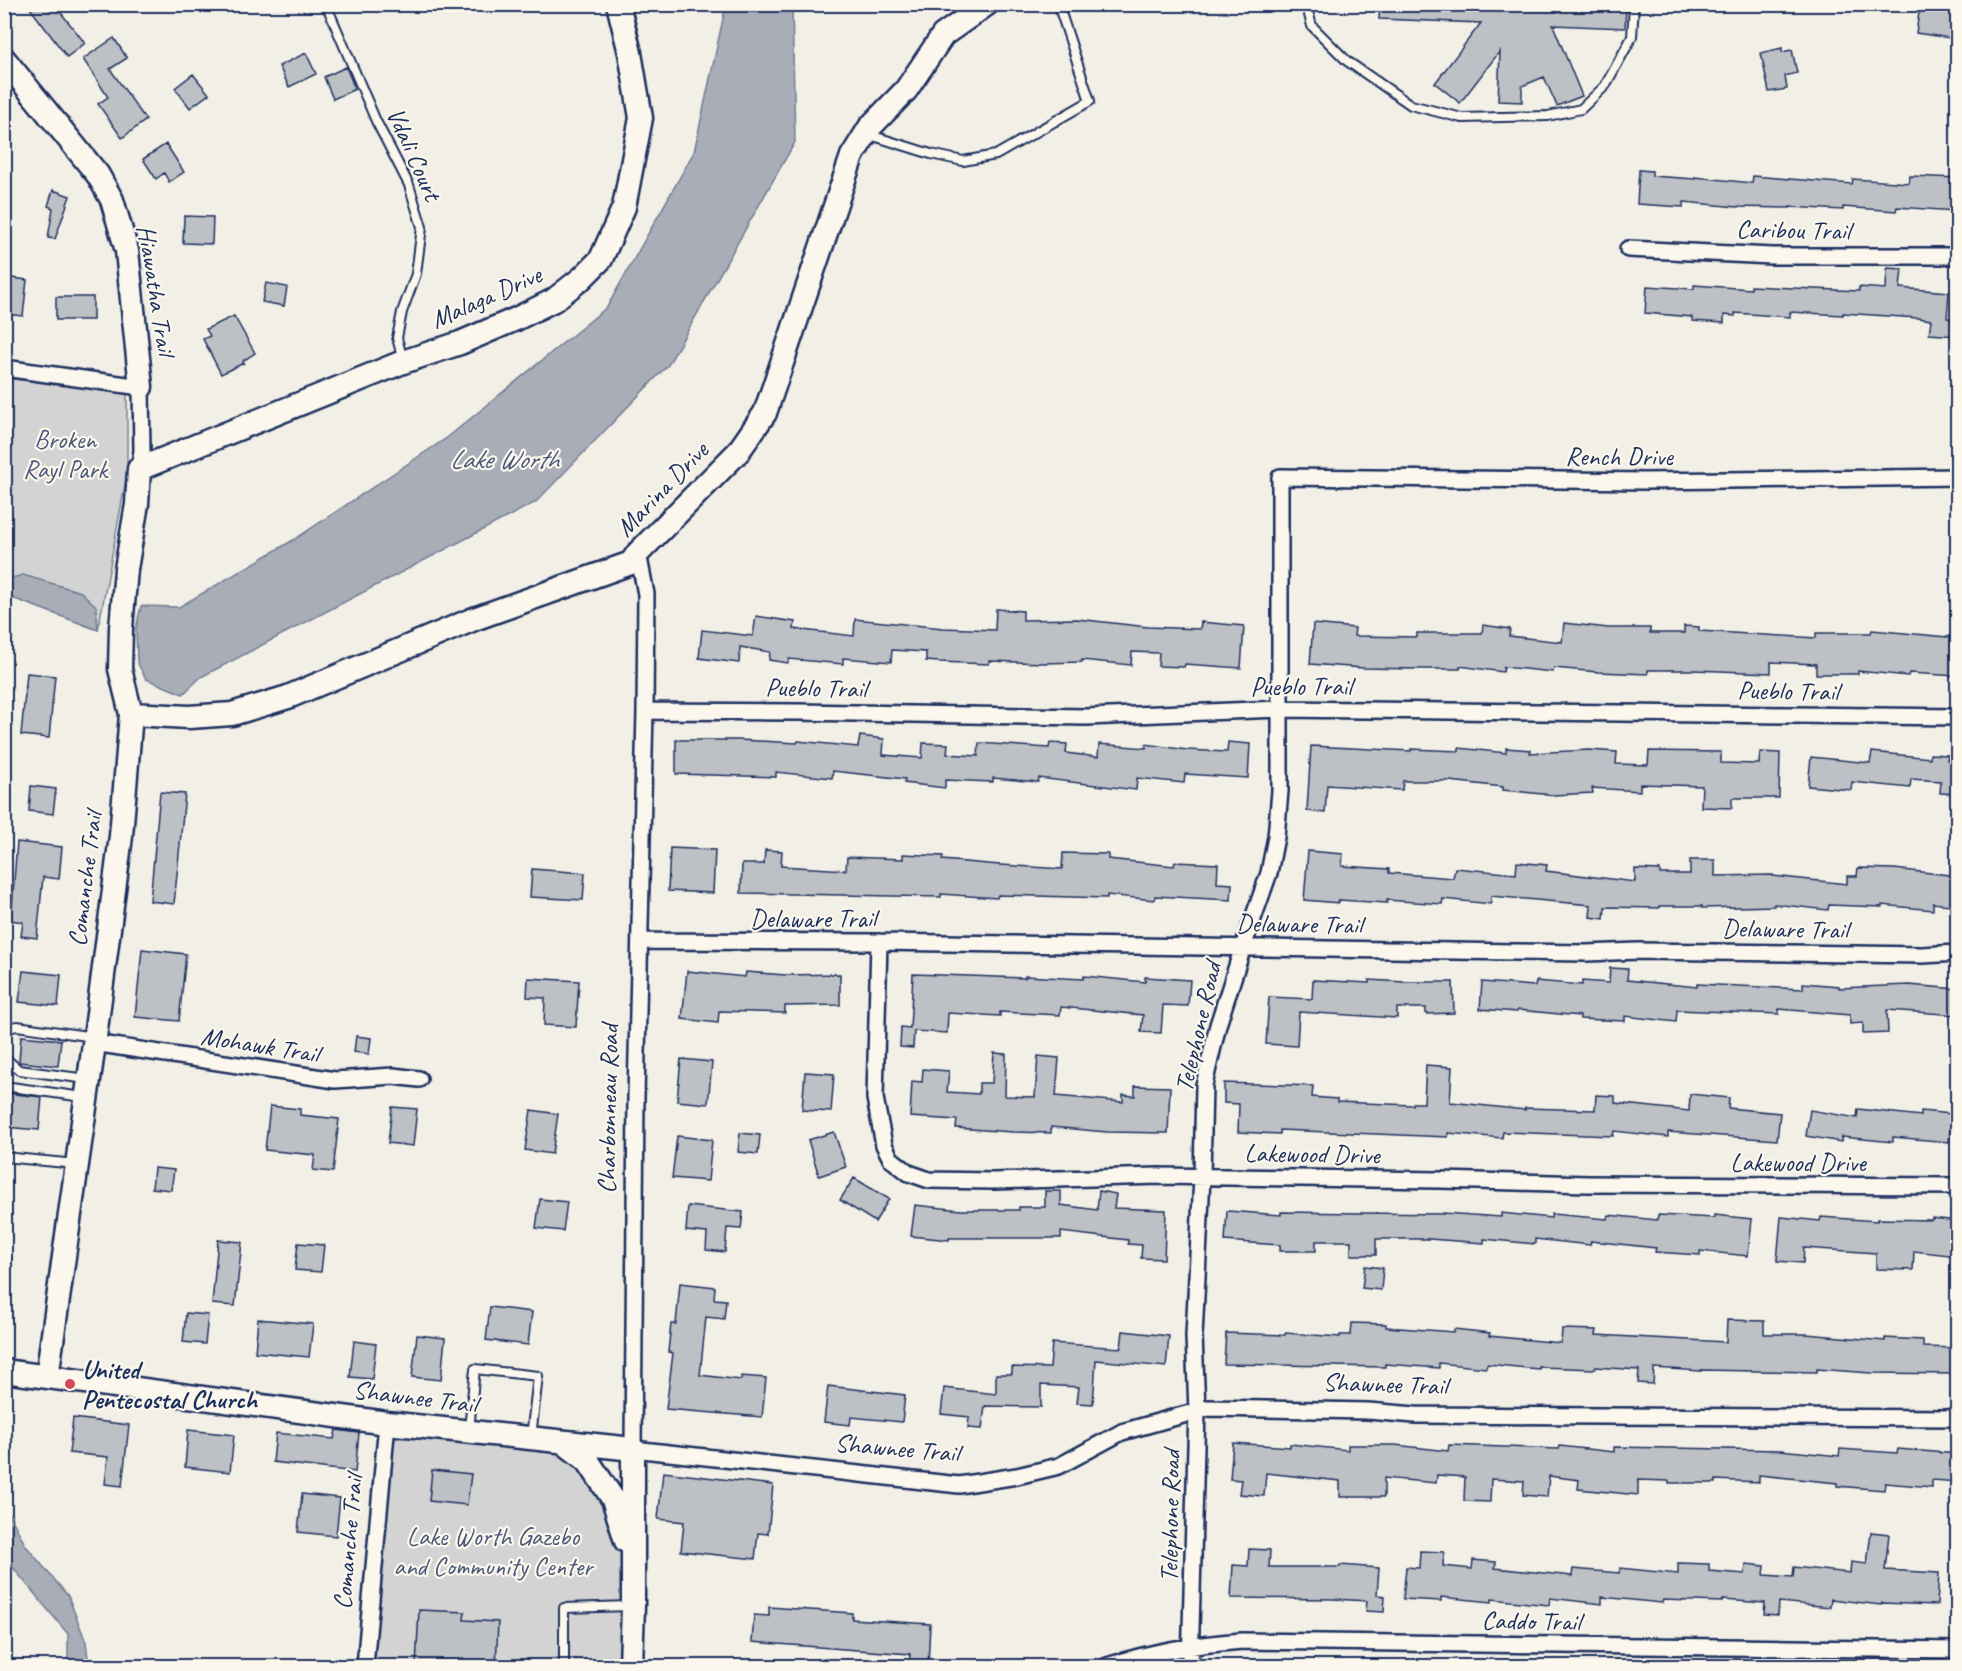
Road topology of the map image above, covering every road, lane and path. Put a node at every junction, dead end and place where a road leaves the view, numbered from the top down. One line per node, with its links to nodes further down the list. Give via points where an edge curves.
1 (326, 4): 11 (lane, Vdali Court, via 376,122 409,185 422,227 416,274 397,338)
2 (618, 4): 11 (street, Malaga Drive, via 641,118 624,207 601,259 554,300 516,320)
3 (987, 4): 8 (street, Marina Drive, via 943,35 906,90)
4 (1058, 4): 8 (lane, via 1090,101 996,155 963,161)
5 (1306, 4): 6 (lane, via 1312,26 1347,60 1411,105 1462,118 1548,116 1581,109 1605,86 1632,37)
6 (1634, 4)
7 (4, 59): 13 (street, Hiawatha Trail, via 98,175 112,200 127,251)
8 (866, 134): 17 (street, Marina Drive, via 852,156 765,413 738,452)
9 (1628, 249): 10 (street, Caribou Trail, via 1772,256)
10 (1958, 256)
11 (403, 362): 14 (street, Malaga Drive)
12 (4, 368): 13 (street)
13 (141, 387): 14 (street, Comanche Trail)
14 (139, 469): 20 (street, Comanche Trail, via 121,628 120,669)
15 (1280, 477): 16 (street, Rench Drive, via 1658,481); 18 (street, Telephone Road)
16 (1958, 477)
17 (638, 553): 19 (street, Charbonneau Road, via 646,594); 20 (street, Marina Drive, via 631,563 474,619 288,697 232,714)
18 (1281, 709): 19 (street, Pueblo Trail, via 1086,717); 21 (street, Pueblo Trail); 24 (street, Telephone Road, via 1276,837 1269,873)
19 (645, 711): 22 (street, Charbonneau Road)
20 (131, 714): 27 (street, Comanche Trail, via 121,836)
21 (1958, 717)
22 (639, 941): 23 (street, Delaware Trail); 44 (street, Charbonneau Road)
23 (879, 942): 24 (street, Delaware Trail); 34 (street, Lakewood Drive, via 875,1098 884,1145 891,1159 909,1173 929,1179 993,1181)
24 (1243, 947): 25 (street, Delaware Trail, via 1587,953); 34 (street, Telephone Road, via 1204,1085)
25 (1958, 953)
26 (4, 1034): 27 (lane, via 8,1028 17,1026)
27 (95, 1040): 29 (street, Mohawk Trail, via 335,1080 393,1076); 31 (street, Comanche Trail)
28 (4, 1057): 31 (lane, via 19,1070)
29 (418, 1079)
30 (4, 1086): 31 (lane)
31 (88, 1088): 33 (street, Comanche Trail)
32 (4, 1157): 33 (lane)
33 (77, 1165): 37 (street, Comanche Trail)
34 (1202, 1177): 35 (street, Lakewood Drive, via 1600,1185); 38 (street, Telephone Road, via 1194,1336)
35 (1958, 1186)
36 (7, 1371): 37 (street, Shawnee Trail)
37 (47, 1377): 40 (street, Shawnee Trail)
38 (1197, 1410): 39 (street, Shawnee Trail); 44 (street, Shawnee Trail, via 1122,1432 1059,1466 959,1485); 47 (street, Telephone Road)
39 (1958, 1418)
40 (387, 1423): 41 (street, Shawnee Trail); 49 (street, Comanche Trail)
41 (469, 1432): 42 (street, Shawnee Trail); 42 (lane, via 475,1369 538,1376)
42 (531, 1439): 43 (street, Shawnee Trail)
43 (563, 1442): 44 (street, Shawnee Trail); 45 (street, via 588,1461 613,1499)
44 (633, 1449): 45 (street, Charbonneau Road)
45 (633, 1561): 46 (street, Charbonneau Road)
46 (633, 1606): 50 (lane, via 564,1608); 51 (street, Charbonneau Road)
47 (1191, 1645): 48 (street, Caddo Trail, via 1242,1641); 52 (street, Caddo Trail); 53 (street, Telephone Road)
48 (1958, 1650)
49 (365, 1666)
50 (564, 1666)
51 (630, 1666)
52 (1107, 1666)
53 (1190, 1666)

